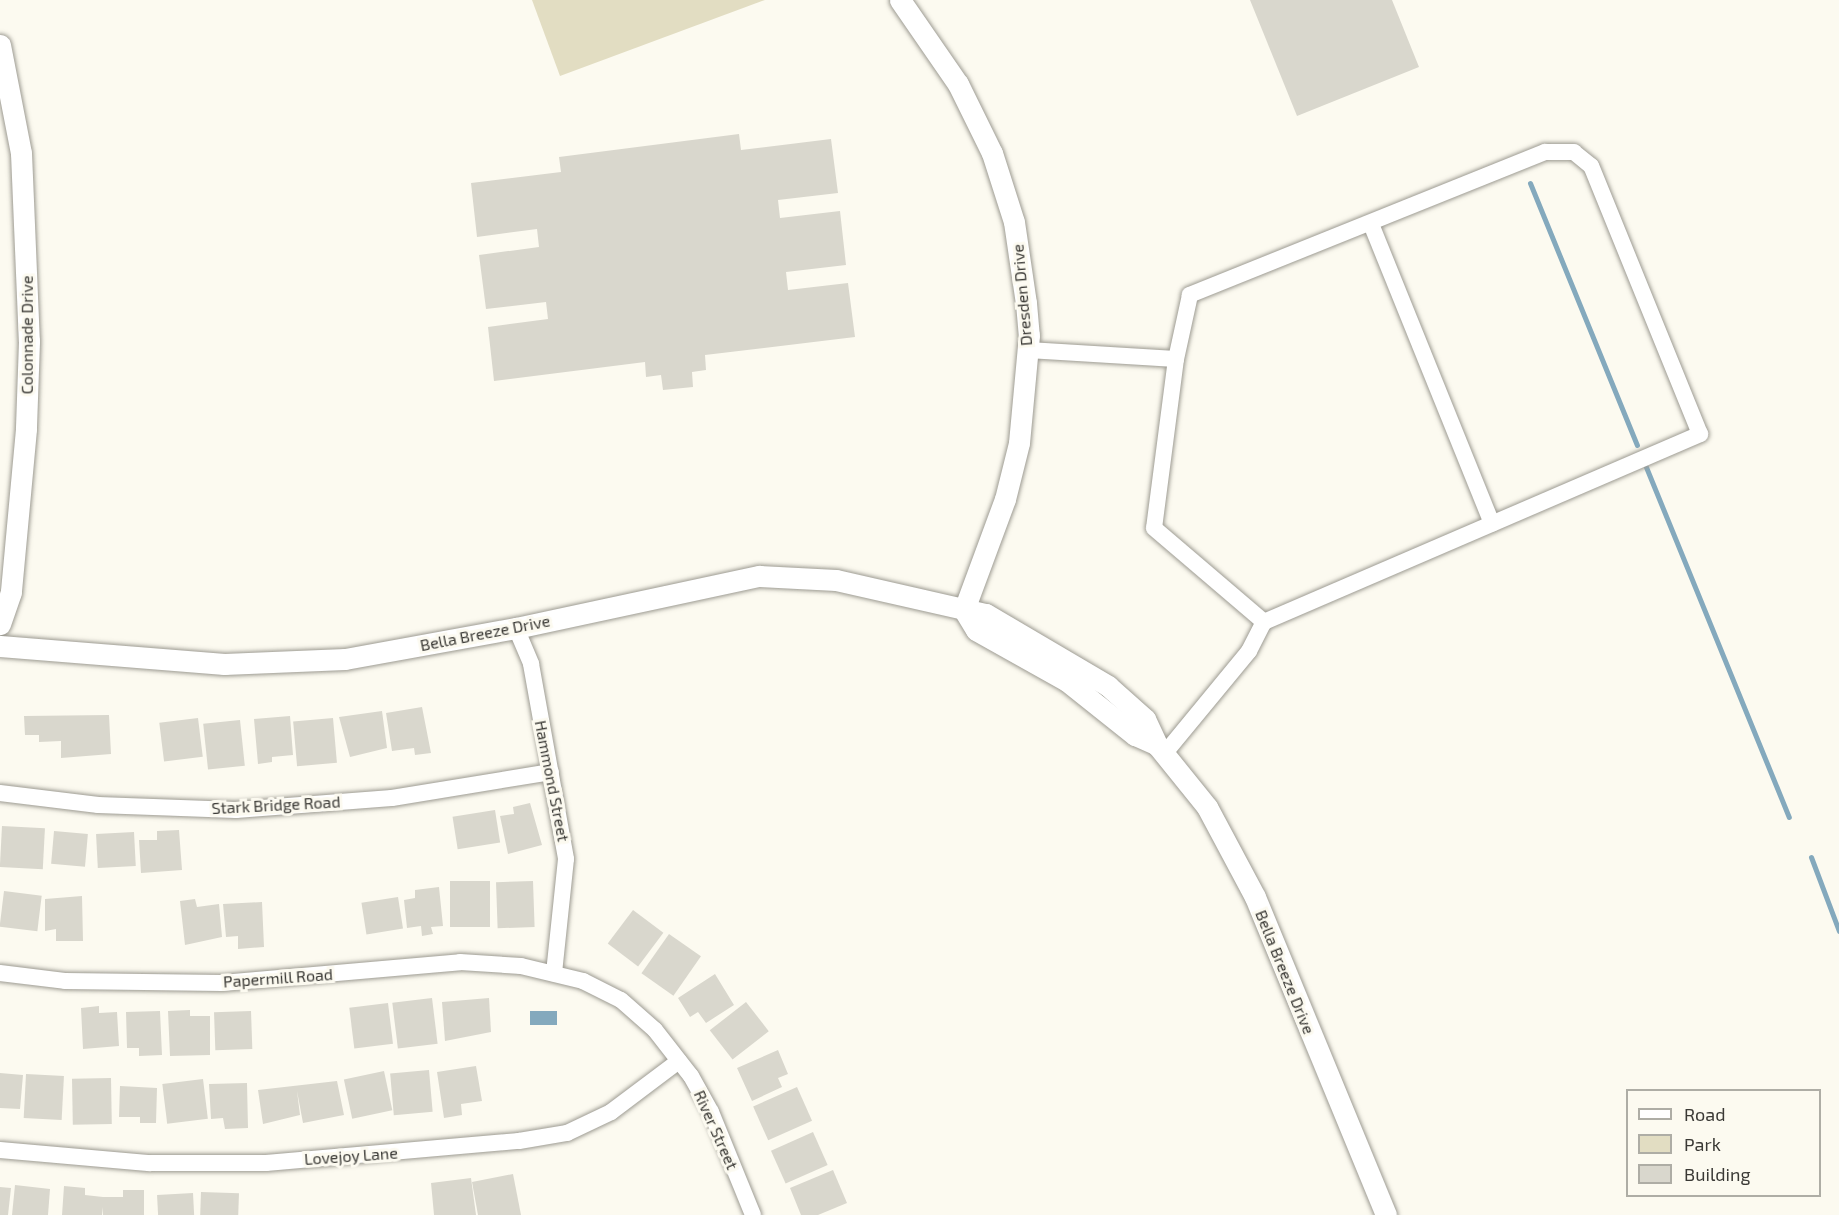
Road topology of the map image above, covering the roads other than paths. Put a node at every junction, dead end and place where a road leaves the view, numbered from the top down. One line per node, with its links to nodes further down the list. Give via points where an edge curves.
1 (900, 0): 4 (street, Dresden Drive, via 958,84 992,153 1018,243)
2 (0, 45): 9 (street, Colonnade Drive, via 21,153 29,341 26,429 11,592)
3 (1371, 224): 5 (street, via 1190,295); 6 (street); 6 (street, via 1545,153 1574,152 1591,166 1700,434)
4 (1028, 350): 5 (street); 7 (street, Dresden Drive, via 1019,443 1005,499)
5 (1176, 359): 8 (street, via 1154,528)
6 (1492, 524): 8 (street)
7 (964, 610): 10 (street, Bella Breeze Drive, via 836,580 759,576); 12 (street, Bella Breeze Drive, via 976,630 1067,681 1135,735)
8 (1263, 622): 12 (street, via 1249,651)
9 (0, 624)
10 (516, 628): 11 (street, Bella Breeze Drive, via 345,659 224,664); 13 (street, Hammond Street, via 531,664)
11 (0, 646)
12 (1161, 749): 20 (street, Bella Breeze Drive, via 1207,807 1239,862)
13 (551, 772): 14 (street, Stark Bridge Road, via 392,798 236,810 98,805); 16 (street, Hammond Street, via 566,859)
14 (0, 793)
15 (0, 973): 16 (street, Papermill Road, via 65,981 222,982 460,962 521,966)
16 (554, 974): 17 (street, River Street, via 583,981 621,1000 655,1030)
17 (679, 1061): 18 (street, Lovejoy Lane, via 611,1112 567,1133 519,1141 267,1163 150,1163); 19 (street, River Street, via 711,1112)
18 (0, 1150)
19 (753, 1215)
20 (1386, 1215)

